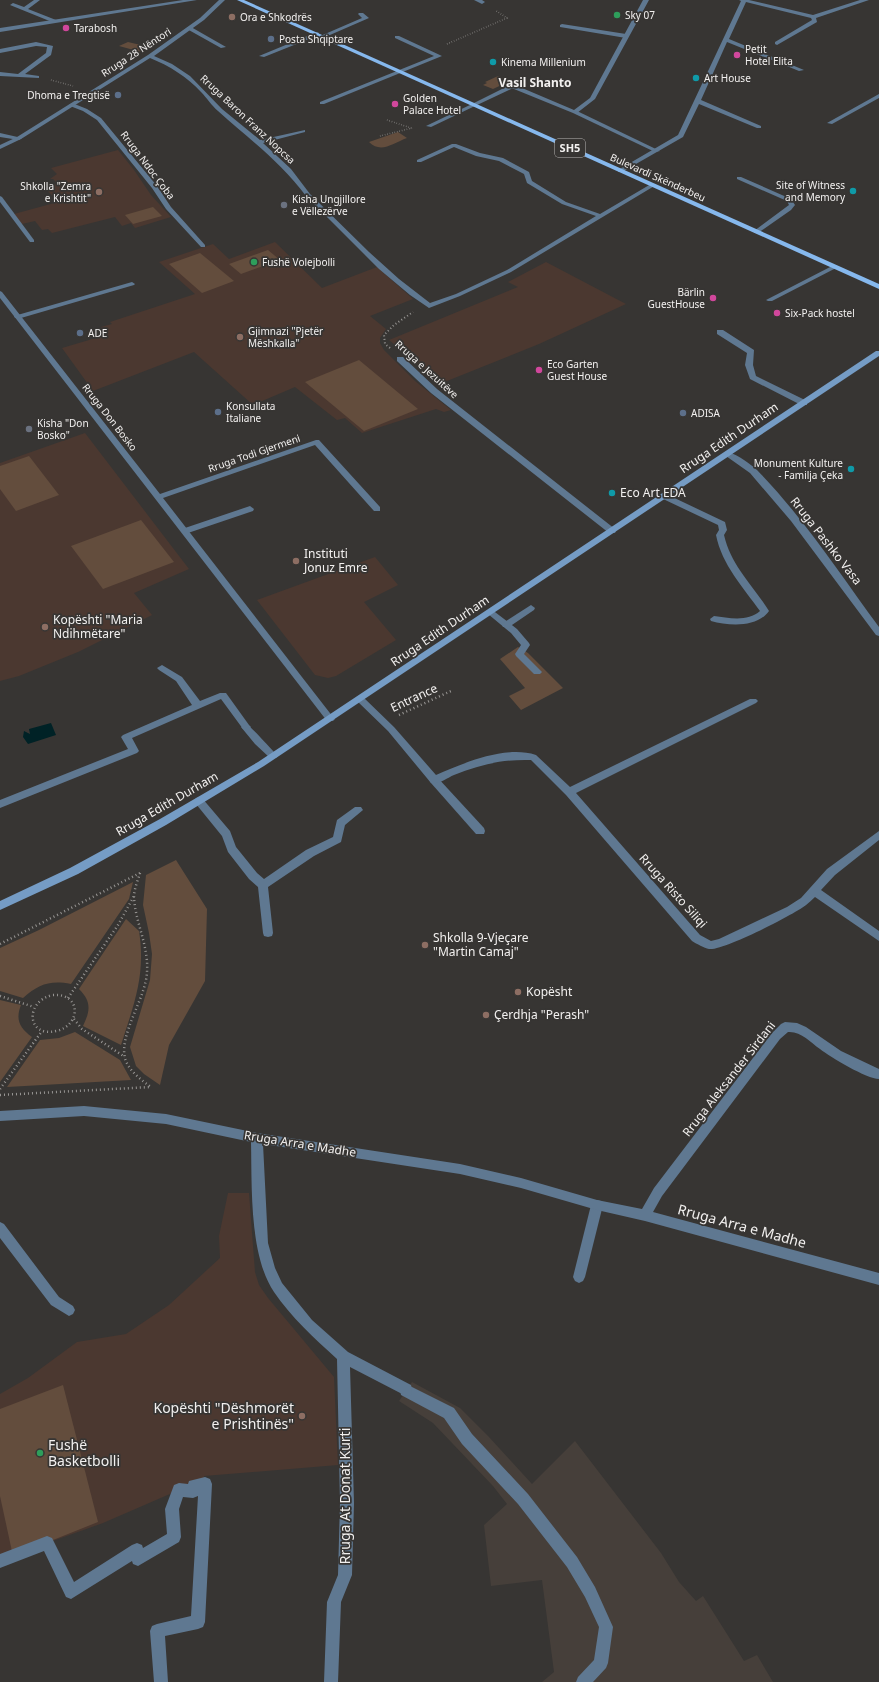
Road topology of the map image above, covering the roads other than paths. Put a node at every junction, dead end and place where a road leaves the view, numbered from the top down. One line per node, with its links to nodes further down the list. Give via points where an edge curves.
1 (23, 0): 9 (street, via 14,6)
2 (37, 0): 9 (street)
3 (194, 0): 12 (street)
4 (222, 0): 14 (street, Rruga 28 Nëntori, via 202,20)
5 (240, 0): 16 (main road, Bulevardi Skënderbeu / SH5)
6 (646, 0): 17 (street)
7 (743, 0): 11 (street); 19 (street)
8 (866, 0): 11 (street)
9 (25, 9): 12 (street)
10 (361, 14): 16 (street, via 366,18)
11 (813, 17): 20 (street, via 816,21)
12 (54, 21): 15 (street)
13 (562, 26): 17 (street)
14 (189, 28): 21 (street, Rruga 28 Nëntori); 23 (street, Rruga 28 Nëntori)
15 (0, 30)
16 (319, 36): 24 (street); 26 (main road, Bulevardi Skënderbeu / SH5)
17 (626, 36): 35 (street, via 592,98)
18 (397, 37): 26 (street, via 439,56)
19 (726, 40): 25 (street); 31 (street)
20 (777, 43)
21 (223, 47)
22 (0, 51): 28 (street, via 36,44 50,46 49,54)
23 (150, 56): 33 (street, Rruga 28 Nëntori); 42 (street, Rruga Baron Franz Nopcsa, via 176,68 200,87 219,109)
24 (262, 56)
25 (801, 70)
26 (401, 72): 32 (street); 34 (main road, Bulevardi Skënderbeu / SH5)
27 (0, 74): 28 (street)
28 (20, 75): 29 (street)
29 (37, 76)
30 (879, 96): 36 (street)
31 (698, 101): 38 (street); 44 (street, via 681,136)
32 (322, 103)
33 (72, 105): 41 (street, Rruga 28 Nëntori); 53 (street, Rruga Ndoc Çoba, via 99,118 155,187 168,208)
34 (474, 105): 35 (street, Bulevardi Skënderbeu, via 515,87); 37 (street); 46 (main road, Bulevardi Skënderbeu / SH5)
35 (576, 112): 44 (street, Bulevardi Skënderbeu)
36 (830, 123)
37 (429, 126)
38 (759, 127)
39 (303, 131): 42 (street)
40 (0, 135): 41 (street)
41 (19, 138): 43 (street, Rruga 28 Nëntori)
42 (258, 142): 50 (street, Rruga Baron Franz Nopcsa, via 299,180 308,195 385,270 429,306 508,271)
43 (0, 147)
44 (657, 151): 46 (street)
45 (419, 161): 50 (street, via 454,145 478,155 502,159 526,173 529,182 564,203)
46 (620, 171): 48 (main road, Bulevardi Skënderbeu / SH5)
47 (739, 178): 51 (street, via 792,203 789,208)
48 (653, 186): 50 (street); 51 (main road, Bulevardi Skënderbeu / SH5)
49 (0, 198): 52 (street)
50 (601, 216)
51 (756, 232): 54 (main road, Bulevardi Skënderbeu / SH5)
52 (32, 241)
53 (203, 246)
54 (834, 267): 56 (main road, Bulevardi Skënderbeu / SH5); 58 (street)
55 (132, 284): 59 (street)
56 (879, 287)
57 (0, 293): 59 (street, Rruga Don Bosko)
58 (770, 300)
59 (18, 316): 66 (street, Rruga Don Bosko)
60 (720, 332): 63 (street, via 751,352 749,365 753,377)
61 (879, 353): 63 (main road, Rruga Edith Durham)
62 (400, 359): 70 (street, Rruga e Jezuitëve, via 434,391)
63 (804, 403): 64 (main road, Rruga Edith Durham)
64 (729, 454): 65 (main road, Rruga Edith Durham); 75 (street, Rruga Pashko Vasa, via 753,471 794,519)
65 (664, 496): 70 (main road, Rruga Edith Durham); 73 (street, via 722,524 721,545 765,611 761,616 749,620 731,622)
66 (158, 497): 68 (street, Rruga Todi Gjermeni, via 316,442); 69 (street, Rruga Don Bosko)
67 (250, 508): 69 (street)
68 (377, 509)
69 (185, 531): 81 (street, Rruga Don Bosko)
70 (612, 531): 72 (main road, Rruga Edith Durham)
71 (531, 608): 74 (street)
72 (492, 612): 74 (street); 78 (main road, Rruga Edith Durham)
73 (714, 619)
74 (506, 624): 77 (street, via 526,645 519,654)
75 (879, 633)
76 (162, 668): 80 (street, via 179,679)
77 (537, 672)
78 (360, 699): 81 (main road, Rruga Edith Durham); 83 (street, via 384,722)
79 (754, 701): 84 (street)
80 (198, 706): 82 (street, via 223,695 258,742); 86 (street, via 126,737 134,751)
81 (330, 719): 82 (main road, Rruga Edith Durham)
82 (273, 756): 85 (main road, Rruga Edith Durham)
83 (434, 780): 84 (street, Rruga Risto Siliqi, via 489,758 533,757); 88 (street)
84 (569, 792): 91 (street, Rruga Risto Siliqi, via 696,938 710,945 721,943 791,910)
85 (199, 801): 90 (street, via 226,834 232,849); 92 (main road, Rruga Edith Durham, via 74,871)
86 (0, 804)
87 (358, 810): 90 (street, via 341,823 337,839 310,853)
88 (480, 831)
89 (879, 835): 91 (street, via 831,872)
90 (263, 885): 93 (street)
91 (814, 891): 94 (street)
92 (1, 904)
93 (268, 933)
94 (879, 937)
95 (879, 1074): 99 (street, Rruga Aleksander Sirdani, via 825,1047 806,1031 794,1026 785,1027 658,1192)
96 (0, 1116): 97 (street, Rruga Arra e Madhe, via 84,1111 166,1119)
97 (257, 1138): 98 (street, Rruga Arra e Madhe, via 460,1169 522,1183); 104 (street, via 262,1243 269,1269 278,1287 308,1324)
98 (597, 1205): 99 (street, Rruga Arra e Madhe); 101 (street)
99 (645, 1216): 102 (street, Rruga Arra e Madhe)
100 (0, 1228): 103 (street, via 55,1301)
101 (579, 1277)
102 (879, 1278)
103 (69, 1310)
104 (343, 1356): 107 (street, Rruga At Donat Kurti, via 347,1503 345,1575 334,1602); 108 (street, via 449,1413 467,1439 523,1499 576,1568 606,1627 601,1663)
105 (0, 1561): 106 (street, via 47,1543 71,1592 136,1550 138,1559 174,1537 172,1509 179,1490 193,1491 194,1486 205,1484 198,1622 157,1631)
106 (161, 1682)
107 (331, 1682)
108 (583, 1682)

